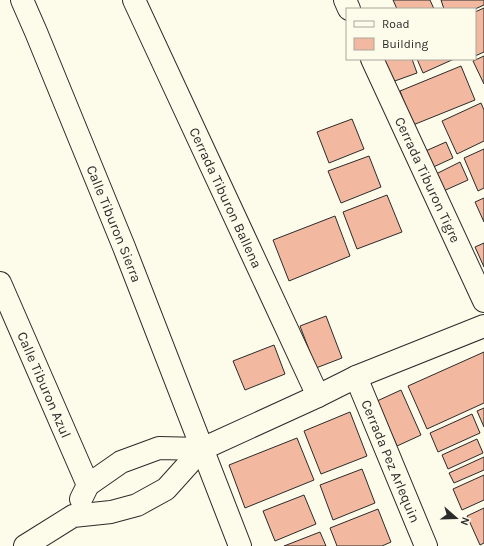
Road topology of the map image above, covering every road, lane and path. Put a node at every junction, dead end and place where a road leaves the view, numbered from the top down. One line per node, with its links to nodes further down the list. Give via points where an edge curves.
1 (22, 0): 9 (street, Calle Tiburon Sierra, via 124,247)
2 (134, 0): 8 (street, Cerrada Tiburon Ballena)
3 (372, 60): 5 (street, Cerrada Tiburon Tigre)
4 (0, 283): 10 (street, Calle Tiburon Azul)
5 (484, 300)
6 (484, 326): 7 (street)
7 (356, 377): 8 (street); 14 (street, Cerrada Pez Arlequin)
8 (318, 396): 9 (street)
9 (202, 449): 10 (street, via 159,448 121,462); 11 (street, via 166,489 137,505 111,512); 13 (street, Calle Tiburon Sierra)
10 (88, 486): 11 (street)
11 (73, 516): 12 (street)
12 (25, 546)
13 (240, 546)
14 (426, 546)

